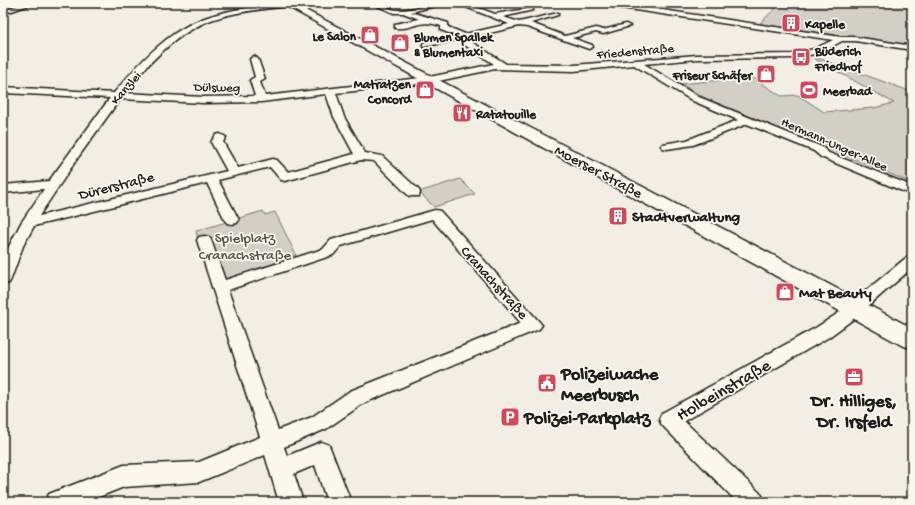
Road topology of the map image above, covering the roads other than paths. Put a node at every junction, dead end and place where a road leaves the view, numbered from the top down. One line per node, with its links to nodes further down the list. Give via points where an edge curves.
1 (32, 3): 10 (street)
2 (290, 3): 12 (street, Kanzlei); 27 (main road, Moerser Straße)
3 (374, 3): 9 (street, via 396,12)
4 (445, 3): 9 (street)
5 (459, 3): 13 (street)
6 (602, 3): 20 (street)
7 (225, 6): 12 (street, via 213,13)
8 (531, 9): 13 (street)
9 (404, 11): 14 (street)
10 (3, 12)
11 (556, 14): 15 (street)
12 (219, 16): 30 (street, Kanzlei, via 193,26 174,39 156,53)
13 (497, 16): 15 (street)
14 (426, 20): 16 (street); 19 (street, via 445,25 444,28)
15 (521, 24): 18 (street); 19 (street)
16 (398, 26)
17 (626, 26): 18 (street)
18 (565, 38): 22 (street)
19 (466, 39): 21 (street); 26 (street)
20 (841, 39): 23 (street); 25 (street, Friedenstraße, via 805,54 704,57)
21 (426, 45)
22 (590, 47)
23 (912, 48)
24 (254, 59): 31 (street, via 260,80 255,80)
25 (636, 63): 26 (street, Friedenstraße, via 574,68); 32 (street, Hermann-Unger-Allee, via 696,99)
26 (504, 66): 27 (street, Friedenstraße, via 482,68)
27 (429, 80): 29 (street, Dülsweg); 49 (main road, Moerser Straße)
28 (3, 90): 30 (street, Dülsweg)
29 (330, 91): 31 (street, Dülsweg); 35 (street, via 339,117)
30 (116, 95): 31 (street, Dülsweg, via 204,100); 38 (street, Kanzlei)
31 (261, 99)
32 (747, 120): 34 (street, via 689,143); 40 (street, Hermann-Unger-Allee)
33 (220, 137): 36 (street, via 217,142)
34 (667, 146)
35 (361, 156): 36 (street, Dürerstraße, via 285,177 273,162); 41 (street, Dürerstraße, via 378,158)
36 (234, 172): 37 (street, Dürerstraße)
37 (211, 178): 42 (street); 43 (street, Dürerstraße)
38 (54, 184): 39 (street); 43 (street, Kanzlei)
39 (3, 189)
40 (912, 191)
41 (414, 193)
42 (232, 220)
43 (28, 223): 45 (street, Kanzlei)
44 (204, 240): 48 (street)
45 (6, 257): 47 (street, Kanzlei)
46 (912, 260): 49 (street)
47 (3, 279)
48 (219, 287): 51 (street); 51 (street, Cranachstraße, via 328,252 336,243 435,214 533,325 357,397 319,423)
49 (855, 309): 50 (main road, Moerser Straße); 56 (street, Holbeinstraße, via 823,332 669,419)
50 (912, 339)
51 (272, 442): 52 (street); 53 (street, Cranachstraße, via 200,472 124,476)
52 (281, 469): 54 (street); 55 (street, via 321,452)
53 (57, 502)
54 (291, 502)
55 (339, 502)
56 (753, 502)

